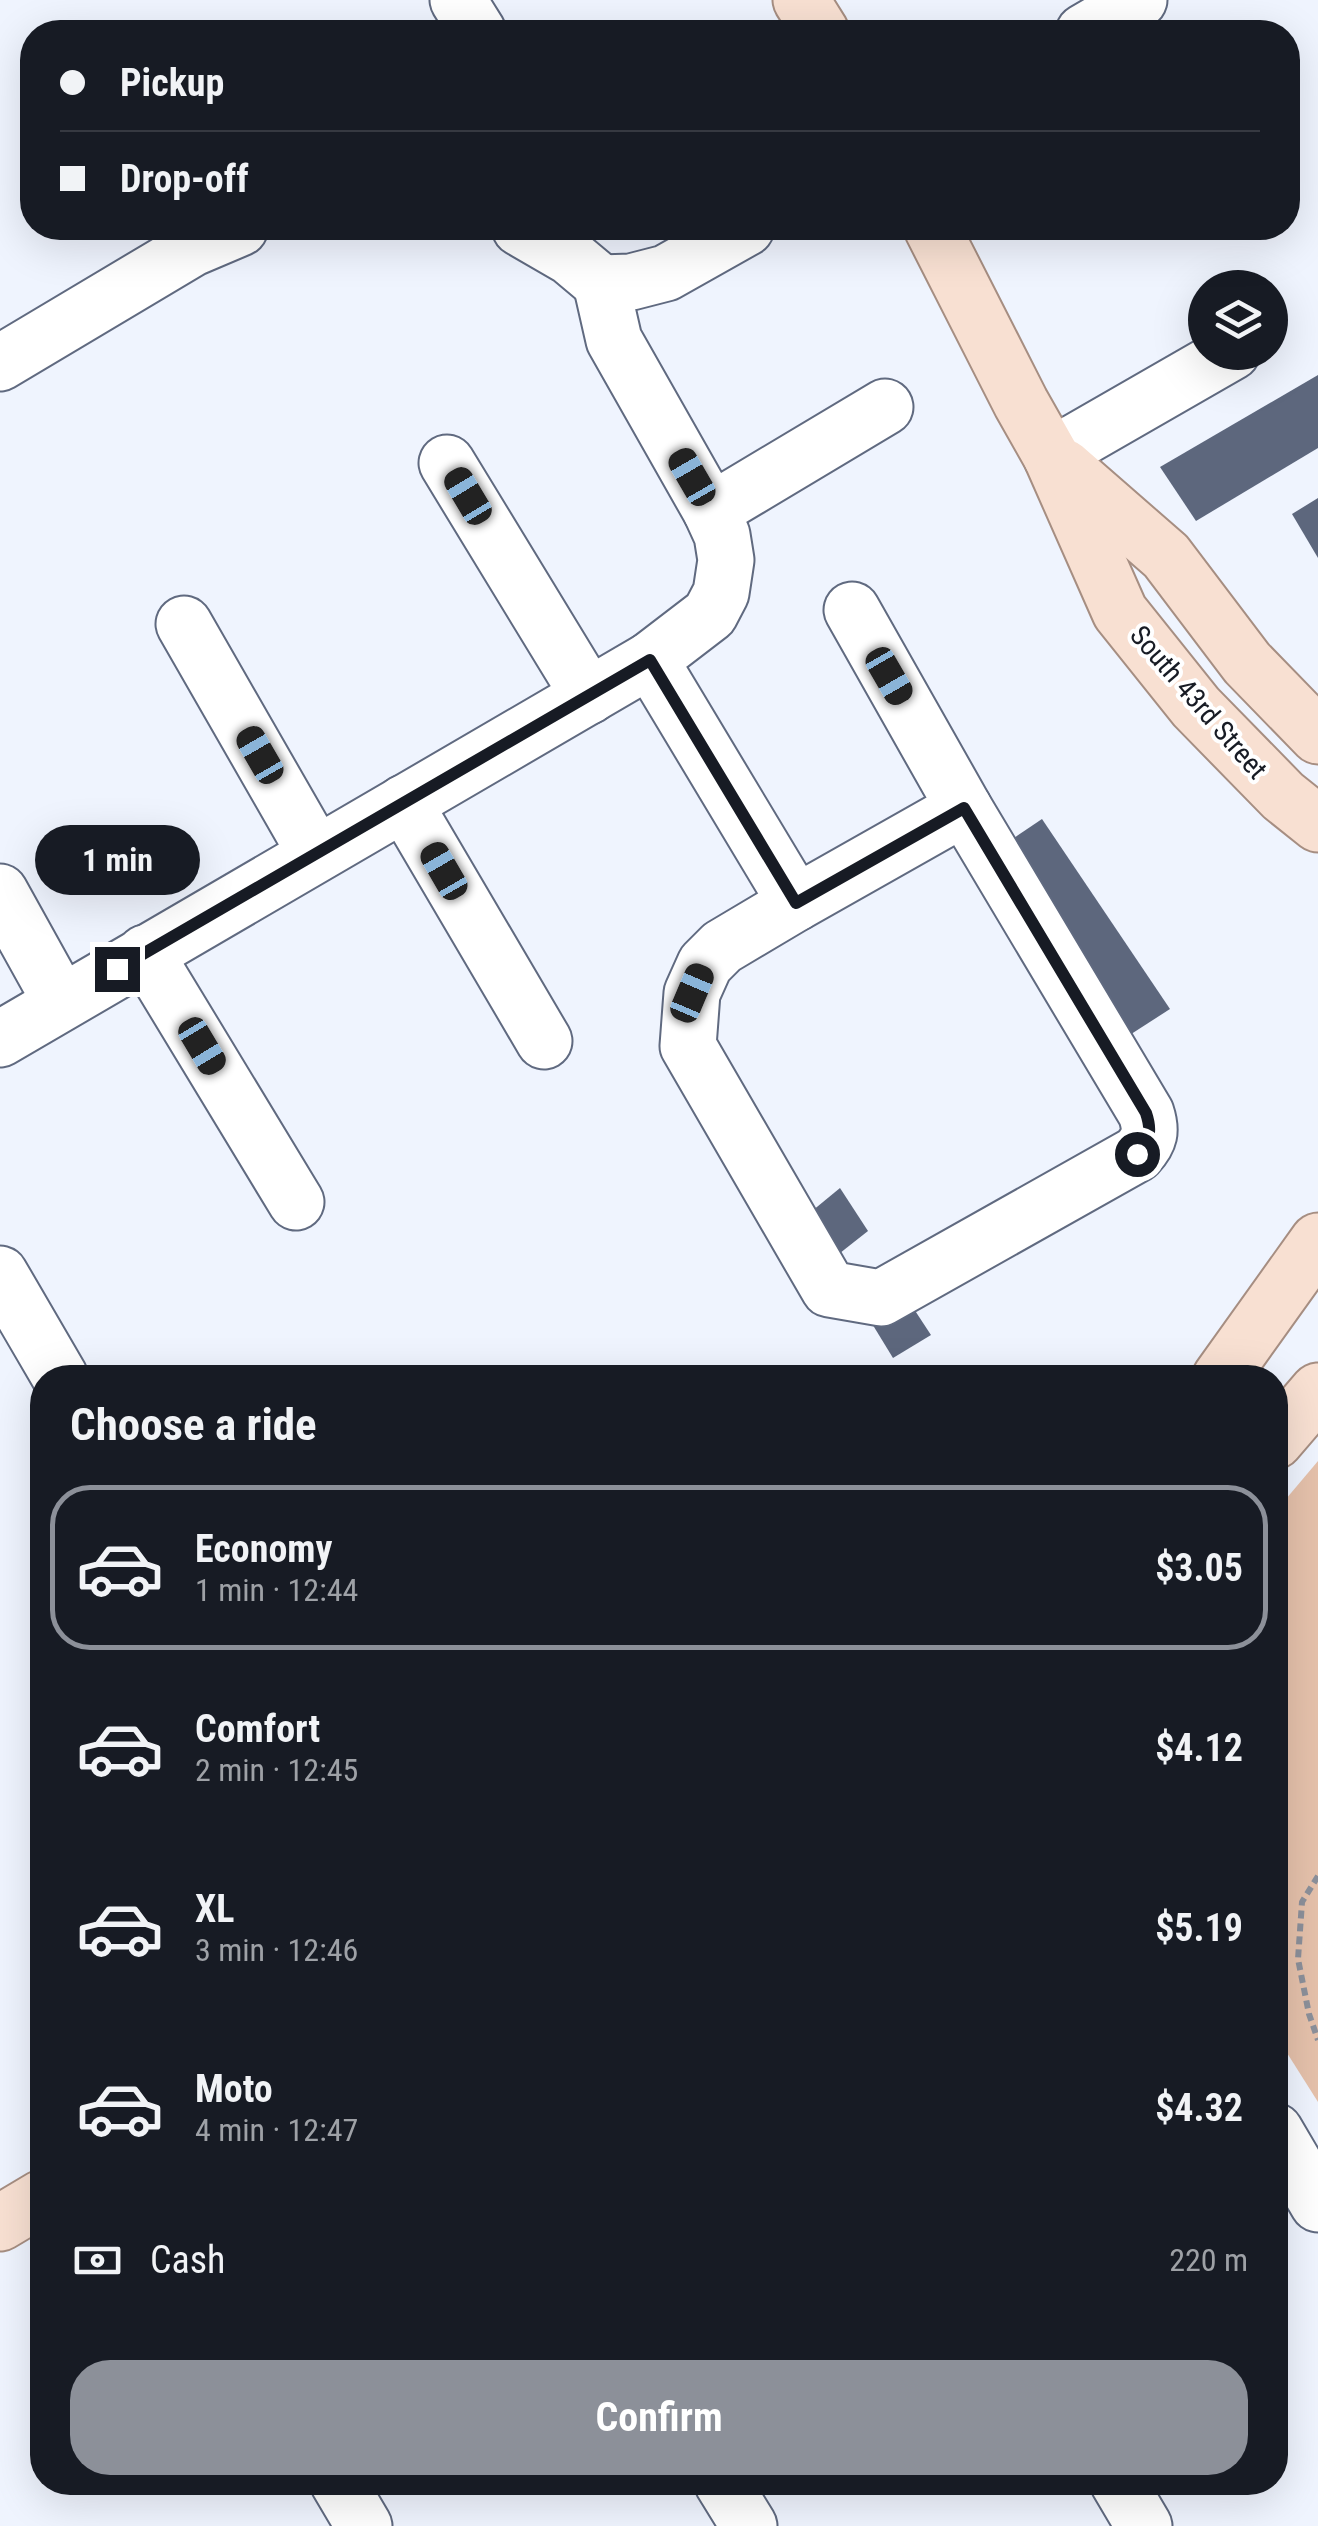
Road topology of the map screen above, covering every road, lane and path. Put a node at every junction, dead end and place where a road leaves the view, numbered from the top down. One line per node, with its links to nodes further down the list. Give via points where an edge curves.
1 (1139, 0): 2 (street)
2 (1105, 20)
3 (212, 240): 9 (street)
4 (541, 240): 8 (street)
5 (601, 240): 8 (street)
6 (725, 240): 8 (street, via 666,273)
7 (938, 240): 12 (main road, South 43rd Street)
8 (616, 282): 14 (street, via 614,340)
9 (0, 364)
10 (1201, 370): 12 (street)
11 (886, 407): 14 (street)
12 (1051, 456): 19 (main road, South 43rd Street, via 1166,556 1247,663); 22 (main road, South 43rd Street, via 1120,612 1196,707)
13 (448, 462): 18 (street)
14 (711, 511): 17 (street, via 726,560 721,592 710,614)
15 (852, 610): 21 (street)
16 (184, 624): 23 (street)
17 (650, 660): 18 (street); 25 (street)
18 (589, 696): 20 (street)
19 (1318, 736)
20 (404, 803): 23 (street); 29 (street)
21 (964, 808): 25 (street); 25 (street, via 1151,1128 1137,1154 881,1298 829,1289 688,1046 692,993 705,964)
22 (1318, 824)
23 (316, 854): 26 (street)
24 (0, 892): 27 (street)
25 (796, 903)
26 (145, 953): 27 (street); 30 (street)
27 (62, 1002): 28 (street)
28 (0, 1039)
29 (544, 1041)
30 (296, 1202)
31 (1318, 1241): 34 (main road)
32 (0, 1274): 33 (street)
33 (54, 1365)
34 (1229, 1365)
35 (1318, 1391): 36 (main road)
36 (1288, 1426)
37 (1318, 1876): 38 (path, via 1302,1902 1298,1958)
38 (1318, 2040)
39 (1288, 2153): 40 (street)
40 (1318, 2204)
41 (30, 2205): 42 (main road)
42 (0, 2223)
43 (346, 2495): 46 (street)
44 (730, 2495): 47 (street)
45 (1126, 2495): 48 (street)
46 (364, 2526)
47 (748, 2526)
48 (1144, 2526)

